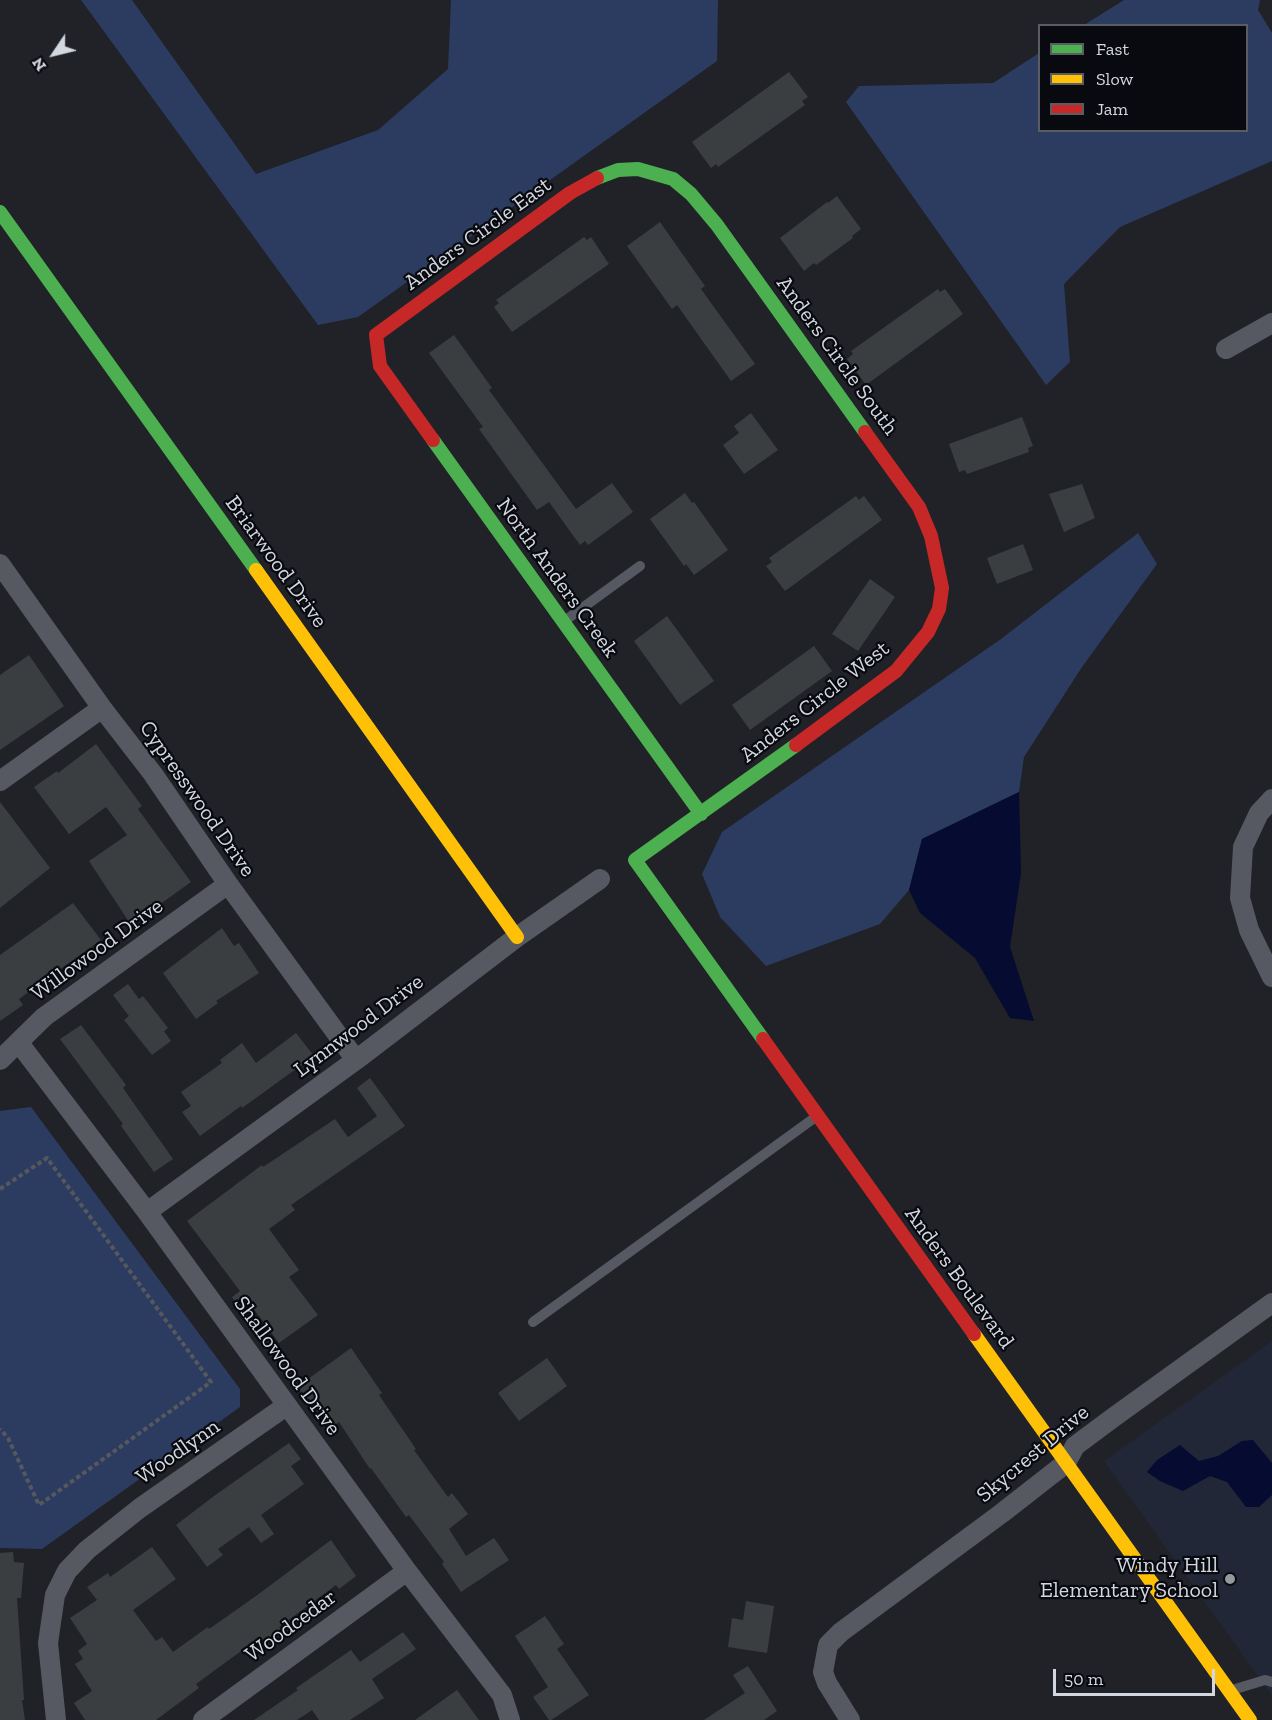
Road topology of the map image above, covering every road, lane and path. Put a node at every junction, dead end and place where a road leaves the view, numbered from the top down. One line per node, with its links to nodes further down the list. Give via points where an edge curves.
1 (638, 169): 5 (street, Anders Circle East, via 598,177 570,193 376,335); 8 (street, Anders Circle South, via 673,179 717,225 919,507 931,536 942,588)
2 (0, 212): 17 (street, Briarwood Drive)
3 (1272, 323): 4 (street)
4 (1226, 349)
5 (380, 366): 9 (street, North Anders Creek)
6 (0, 564): 10 (street, Cypresswood Drive)
7 (640, 566): 9 (lane)
8 (939, 609): 13 (street, Anders Circle West, via 928,632 896,671)
9 (563, 622): 13 (street, North Anders Creek)
10 (102, 708): 11 (street); 16 (street, Cypresswood Drive, via 153,774)
11 (0, 781)
12 (1272, 799): 18 (street, via 1259,813 1243,847 1239,898 1249,930)
13 (700, 814): 14 (street, Anders Circle West)
14 (635, 860): 22 (street, Anders Boulevard)
15 (600, 879): 17 (street, Lynnwood Drive)
16 (228, 884): 19 (street, Willowood Drive, via 44,1017); 21 (street, Cypresswood Drive)
17 (517, 937): 21 (street, Lynnwood Drive)
18 (1272, 976)
19 (19, 1043): 20 (street, Willowood Drive); 24 (street, Shallowood Drive)
20 (0, 1060)
21 (356, 1060): 24 (street, Lynnwood Drive)
22 (817, 1115): 26 (lane); 29 (street, Anders Boulevard)
23 (0, 1189): 28 (path, via 47,1158 212,1382 39,1505 8,1438)
24 (147, 1212): 27 (street, Shallowood Drive)
25 (1272, 1303): 29 (street, Skycrest Drive, via 1076,1446)
26 (534, 1322)
27 (286, 1406): 30 (street, Shallowood Drive); 33 (street, Woodlynn, via 140,1509 87,1550 67,1571 55,1595 48,1643)
28 (0, 1429)
29 (1065, 1462): 32 (street, Anders Boulevard); 36 (street, Skycrest Drive, via 868,1610 828,1645 823,1672)
30 (407, 1570): 34 (street, Woodcedar); 35 (street, Shallowood Drive, via 502,1695)
31 (1272, 1682): 32 (lane, via 1266,1680)
32 (1230, 1691): 37 (street, Anders Boulevard)
33 (56, 1720)
34 (203, 1720)
35 (510, 1720)
36 (850, 1720)
37 (1250, 1720)

